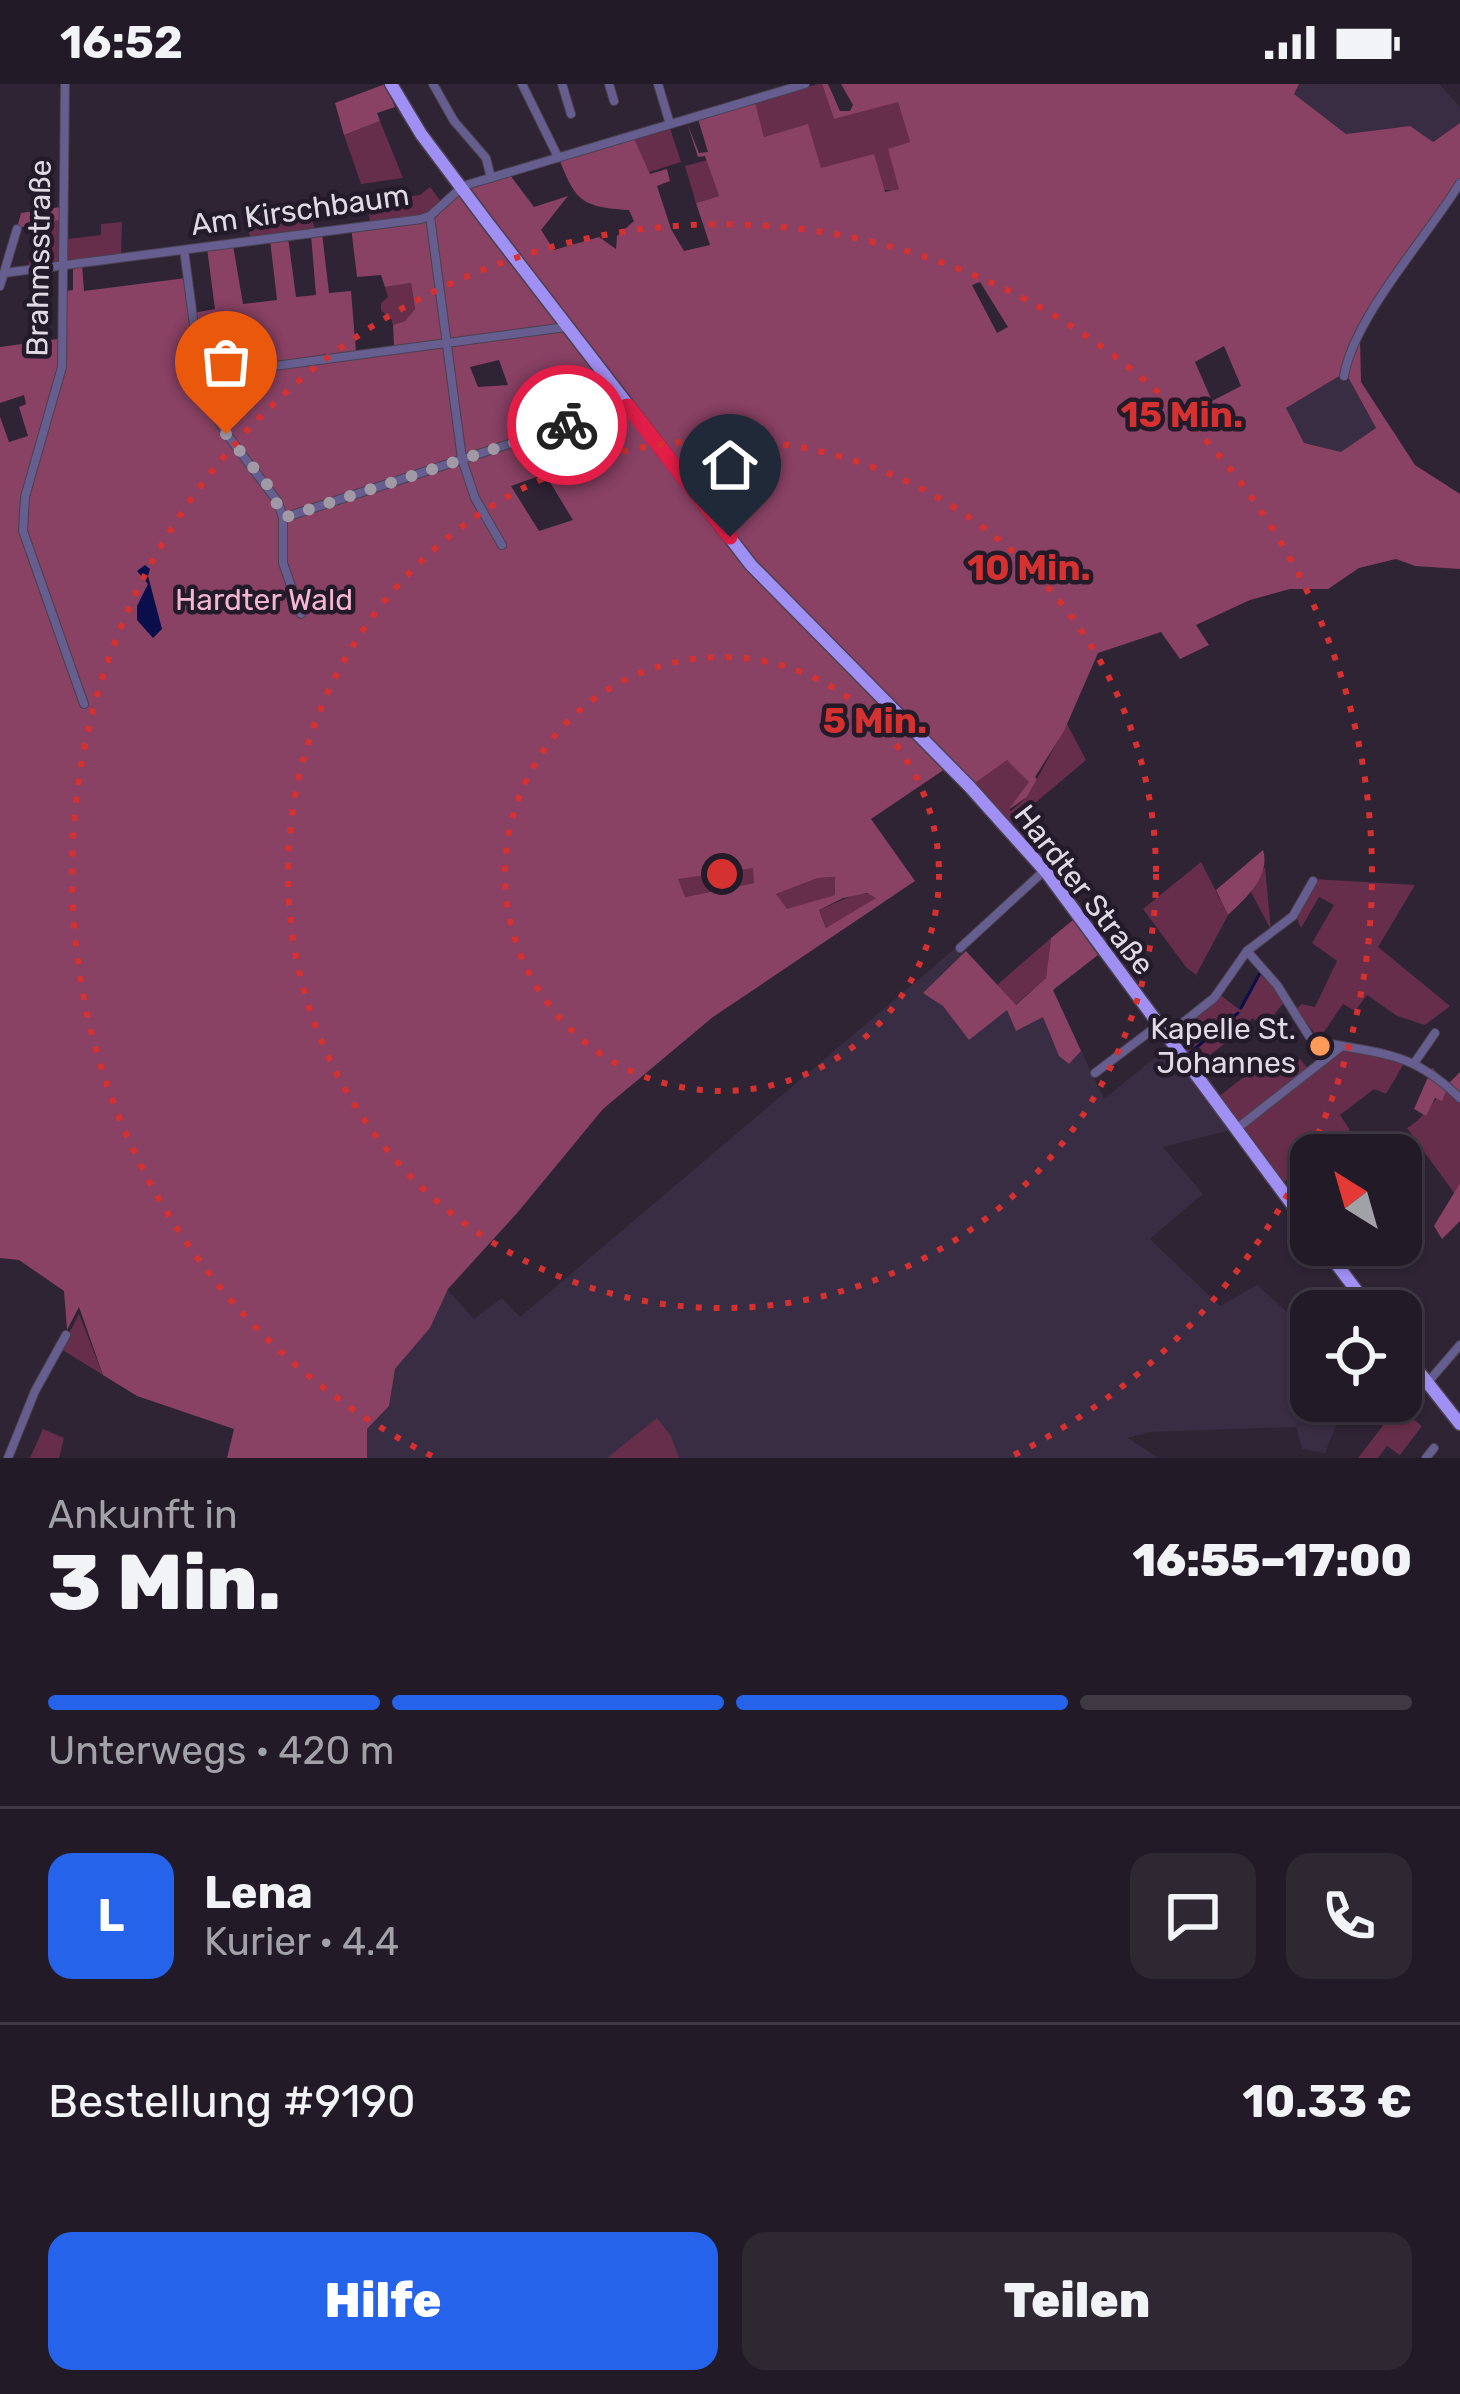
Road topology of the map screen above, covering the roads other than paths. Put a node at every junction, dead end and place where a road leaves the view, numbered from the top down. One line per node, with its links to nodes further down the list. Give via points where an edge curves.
1 (64, 84): 19 (street, Brahmsstraße)
2 (392, 84): 15 (main road, Hardter Straße)
3 (433, 84): 13 (street, via 486,158)
4 (522, 84): 12 (street)
5 (562, 84): 10 (street)
6 (609, 84): 9 (street)
7 (658, 84): 11 (street)
8 (805, 84): 11 (street, Am Kirschbaum)
9 (614, 101)
10 (571, 114)
11 (670, 124): 12 (street, Am Kirschbaum)
12 (558, 157): 13 (street, Am Kirschbaum)
13 (491, 178): 15 (street, Am Kirschbaum)
14 (1460, 183): 25 (street, via 1365,325)
15 (460, 188): 16 (street, Am Kirschbaum); 22 (main road, Hardter Straße)
16 (430, 216): 18 (street, Am Kirschbaum); 23 (street)
17 (17, 229): 20 (street)
18 (184, 250): 19 (street, Am Kirschbaum); 24 (street)
19 (63, 265): 20 (street, Am Kirschbaum); 31 (street, Brahmsstraße, via 62,369 23,531)
20 (4, 273): 21 (street)
21 (0, 286)
22 (568, 327): 23 (street); 26 (main road, Hardter Straße)
23 (446, 344): 24 (street); 27 (street)
24 (200, 376): 28 (street, via 209,406)
25 (1344, 376)
26 (628, 406): 27 (street); 32 (main road, Hardter Straße, via 757,572 991,810)
27 (462, 459): 28 (street); 29 (street)
28 (283, 518): 30 (street, via 283,562)
29 (502, 545)
30 (301, 614)
31 (84, 704)
32 (1043, 874): 34 (street); 36 (main road, Hardter Straße)
33 (1313, 881): 35 (street, via 1293,916)
34 (960, 948)
35 (1247, 951): 36 (street, via 1214,998); 38 (street, via 1309,1036)
36 (1161, 1031): 40 (street); 42 (main road, Hardter Straße)
37 (1435, 1034): 39 (street)
38 (1342, 1046): 39 (street); 42 (street)
39 (1415, 1062): 41 (street)
40 (1094, 1073)
41 (1460, 1098)
42 (1235, 1130): 43 (main road, Hardter Straße)
43 (1290, 1202)
44 (1338, 1266): 45 (main road)
45 (1356, 1290)
46 (66, 1335): 52 (street)
47 (1460, 1345): 49 (street)
48 (1422, 1378): 49 (main road)
49 (1426, 1383): 50 (main road)
50 (1460, 1424)
51 (1433, 1448): 53 (street)
52 (8, 1458)
53 (1426, 1458)

